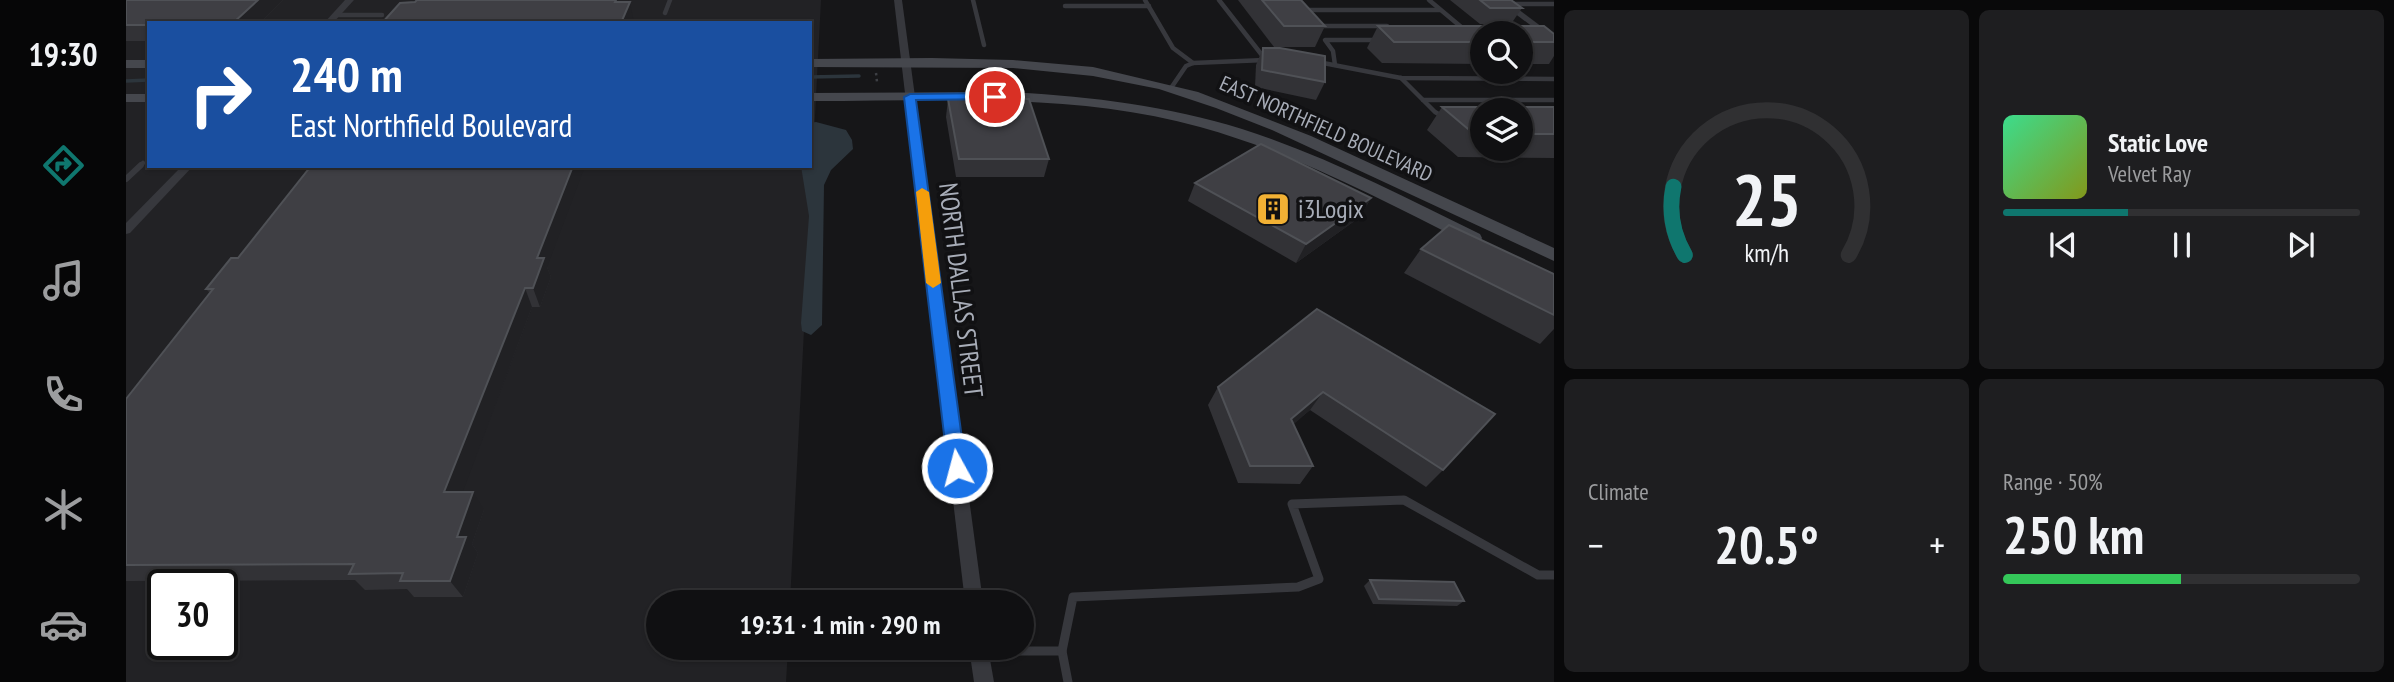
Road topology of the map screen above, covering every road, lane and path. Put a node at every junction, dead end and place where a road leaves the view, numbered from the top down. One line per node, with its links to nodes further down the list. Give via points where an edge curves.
1 (350, 0): 18 (street)
2 (670, 0): 15 (lane)
3 (898, 0): 31 (street, NORTH DALLAS STREET)
4 (973, 0): 26 (lane)
5 (1145, 0): 13 (lane)
6 (1219, 0): 27 (lane)
7 (1429, 0): 14 (lane)
8 (1534, 0): 10 (lane)
9 (1504, 2): 10 (lane); 25 (street)
10 (1539, 4): 11 (lane)
11 (1554, 4)
12 (1065, 6): 13 (lane)
13 (1149, 6): 32 (lane, via 1173,48)
14 (1441, 10): 17 (lane, via 1298,10); 21 (lane)
15 (665, 13)
16 (382, 15): 18 (lane)
17 (1305, 18)
18 (331, 19)
19 (1396, 26): 23 (lane, via 1312,26)
20 (1452, 27): 21 (lane)
21 (1461, 27): 22 (lane)
22 (1469, 33)
23 (1325, 40): 24 (lane); 35 (lane, via 1334,51)
24 (1380, 40)
25 (1554, 40)
26 (984, 45)
27 (1265, 60): 28 (lane); 32 (lane)
28 (1273, 60)
29 (1315, 62): 35 (lane)
30 (812, 63): 31 (main road, EAST NORTHFIELD BOULEVARD)
31 (905, 63): 38 (main road, EAST NORTHFIELD BOULEVARD, via 1054,66); 44 (street, NORTH DALLAS STREET)
32 (1193, 63): 38 (lane)
33 (126, 64): 34 (main road)
34 (147, 64)
35 (1335, 65): 36 (lane)
36 (1401, 78): 37 (lane); 42 (lane)
37 (1554, 79)
38 (1171, 88): 51 (main road, EAST NORTHFIELD BOULEVARD, via 1269,122)
39 (812, 97): 44 (main road, EAST NORTHFIELD BOULEVARD)
40 (126, 98): 41 (main road)
41 (147, 98)
42 (1423, 100): 43 (lane); 45 (lane, via 1435,113)
43 (1554, 100)
44 (910, 103): 50 (main road, EAST NORTHFIELD BOULEVARD, via 1080,100 1202,122 1301,156); 53 (street, NORTH DALLAS STREET)
45 (1453, 119)
46 (143, 163): 48 (lane)
47 (186, 168): 49 (street)
48 (126, 179)
49 (126, 230)
50 (1484, 244)
51 (1554, 255)
52 (1554, 575): 55 (lane, via 1538,575 1404,500 1292,504 1319,579 1298,587 1073,597)
53 (972, 590)
54 (1034, 650): 55 (lane)
55 (1062, 650): 58 (lane)
56 (981, 660): 57 (street)
57 (984, 682)
58 (1068, 682)

